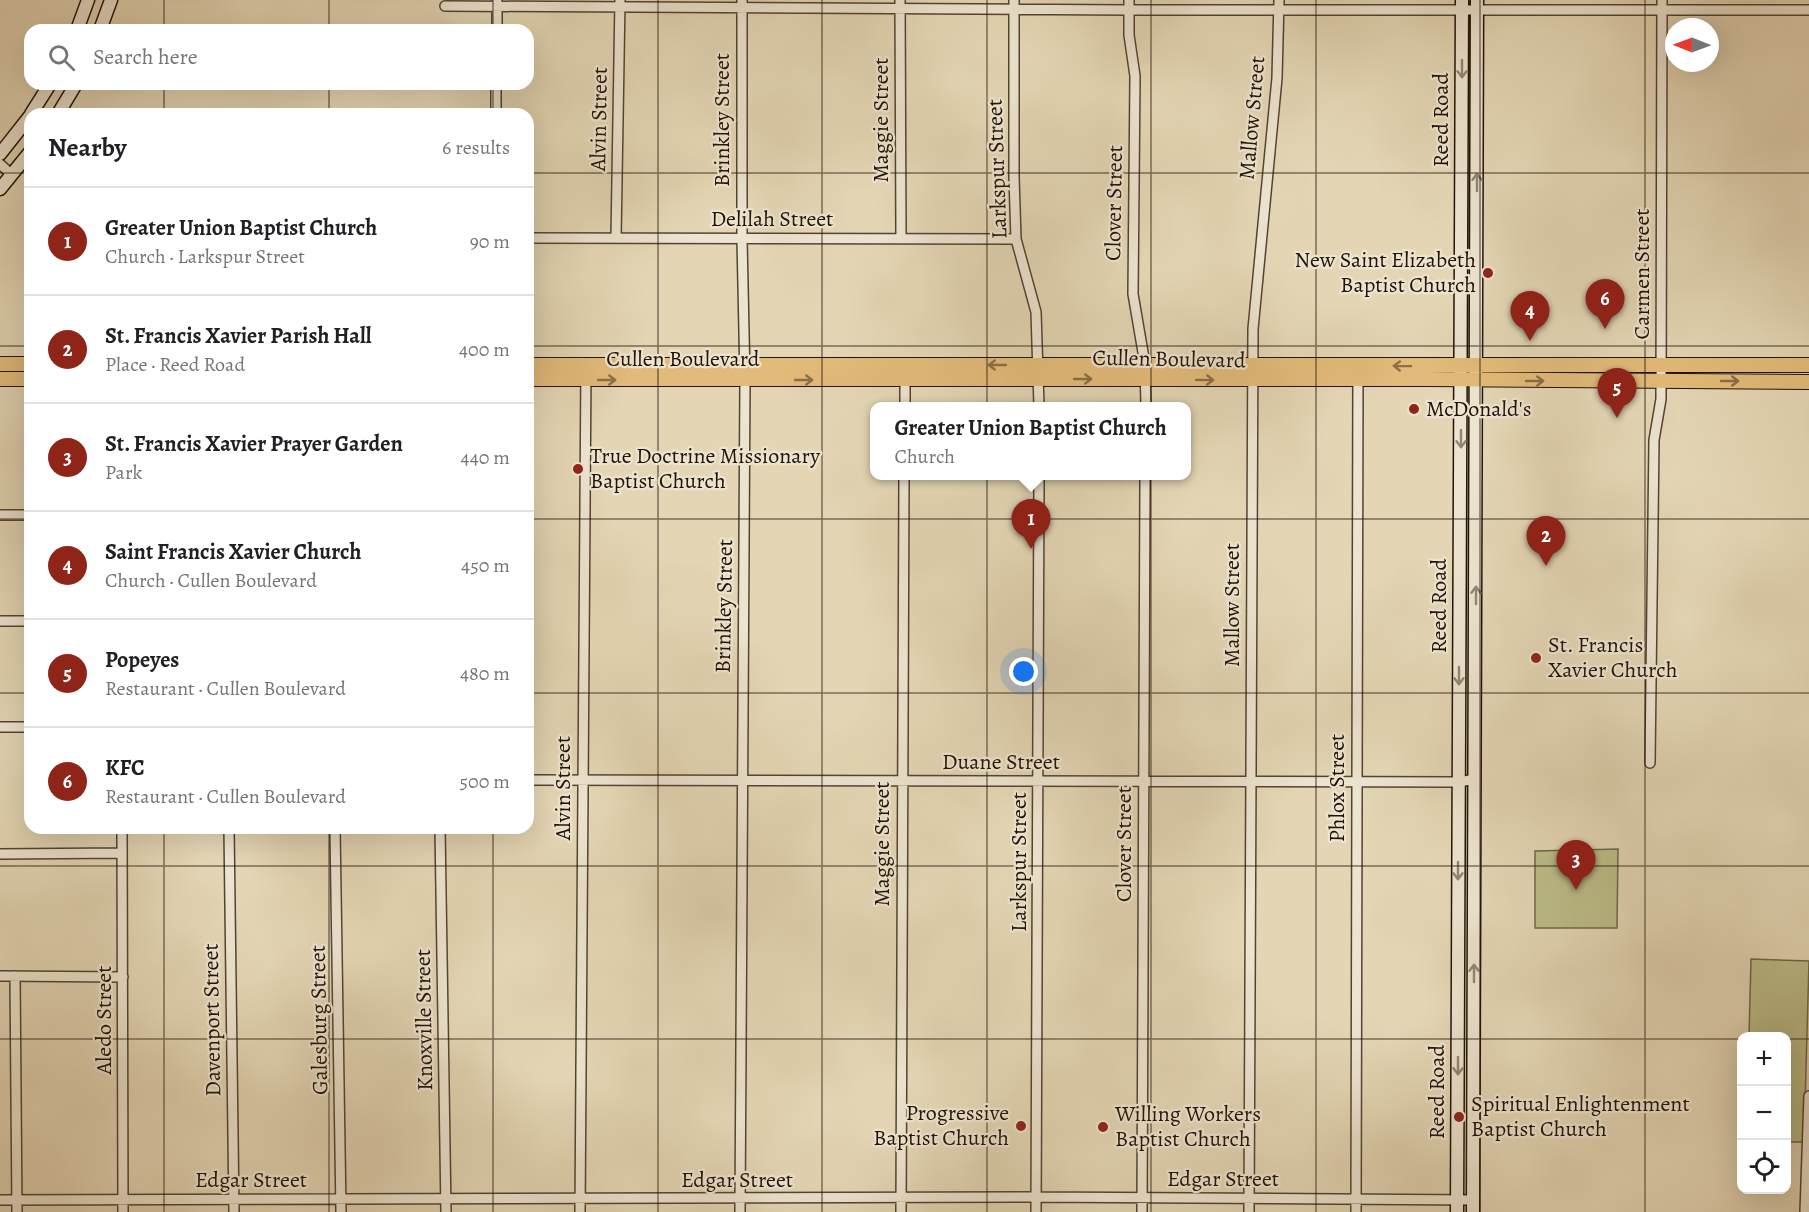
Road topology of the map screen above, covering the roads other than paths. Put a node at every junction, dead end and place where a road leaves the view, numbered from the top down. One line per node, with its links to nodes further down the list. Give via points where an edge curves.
1 (88, 0): 17 (street)
2 (111, 0): 18 (street)
3 (1129, 0): 14 (street, Clover Street)
4 (1662, 0): 15 (street, Carmen Street)
5 (497, 3): 6 (street); 13 (street); 19 (street)
6 (620, 3): 7 (street); 35 (street, Alvin Street)
7 (742, 4): 8 (street); 36 (street, Brinkley Street)
8 (900, 4): 9 (street); 37 (street, Maggie Street)
9 (1014, 4): 14 (street); 38 (street, Larkspur Street)
10 (1279, 4): 11 (street); 14 (street); 43 (street, Mallow Street, via 1277,78 1258,252)
11 (1462, 5): 12 (street); 32 (street, Reed Road, one-way to 32)
12 (1477, 5): 15 (street); 33 (street, Reed Road, one-way to 12)
13 (446, 6)
14 (1128, 10): 42 (street, Clover Street, via 1135,76 1133,294)
15 (1662, 10): 16 (street); 45 (street, Carmen Street)
16 (1809, 10)
17 (79, 24)
18 (102, 24)
19 (497, 24)
20 (46, 90): 23 (street)
21 (72, 90): 24 (street)
22 (496, 90): 25 (street)
23 (35, 108)
24 (62, 108)
25 (496, 108)
26 (24, 124): 27 (street)
27 (0, 154)
28 (24, 160): 30 (street)
29 (0, 164): 30 (street)
30 (12, 175): 31 (street)
31 (0, 189)
32 (1462, 222): 33 (street); 52 (street, Reed Road)
33 (1477, 222): 48 (street, Reed Road)
34 (534, 238): 35 (street, Delilah Street)
35 (616, 238): 36 (street, Delilah Street)
36 (742, 239): 37 (street, Delilah Street); 49 (street, Brinkley Street)
37 (901, 239): 38 (street, Delilah Street)
38 (1016, 240): 50 (street, Larkspur Street, via 1036,312)
39 (0, 364): 40 (main road)
40 (24, 364)
41 (534, 364): 44 (main road, Cullen Boulevard)
42 (1145, 364): 43 (main road, Cullen Boulevard); 50 (main road, Cullen Boulevard); 58 (street, Clover Street)
43 (1252, 364): 51 (main road, Cullen Boulevard); 59 (street, Mallow Street)
44 (586, 365): 49 (main road, Cullen Boulevard); 56 (street, Alvin Street)
45 (1661, 365): 46 (main road, Cullen Boulevard); 48 (main road, Cullen Boulevard); 61 (street, Carmen Street)
46 (1809, 365)
47 (905, 366): 49 (main road, Cullen Boulevard); 50 (main road, Cullen Boulevard, one-way to 47); 57 (street)
48 (1477, 366): 52 (main road, Cullen Boulevard); 60 (street, Reed Road)
49 (746, 372): 56 (main road, Cullen Boulevard, one-way to 49); 57 (main road, Cullen Boulevard, one-way to 57); 84 (street, Brinkley Street)
50 (1040, 372): 57 (main road, Cullen Boulevard); 58 (main road, Cullen Boulevard, one-way to 58); 64 (street, Larkspur Street)
51 (1358, 372): 52 (main road, Cullen Boulevard); 59 (main road, Cullen Boulevard); 83 (street, Phlox Street)
52 (1461, 373): 60 (main road, Cullen Boulevard); 71 (street, Reed Road, one-way to 71)
53 (0, 379): 54 (main road)
54 (24, 379)
55 (534, 380): 56 (main road, Cullen Boulevard)
56 (586, 380): 82 (street, Alvin Street)
57 (905, 380): 63 (street)
58 (1146, 380): 59 (main road, Cullen Boulevard, one-way to 59); 65 (street, Clover Street)
59 (1253, 381): 87 (street, Mallow Street)
60 (1476, 381): 61 (main road, Cullen Boulevard, one-way to 61); 72 (street, Reed Road)
61 (1661, 381): 62 (main road, Cullen Boulevard, one-way to 62); 79 (street, Carmen Street, via 1654,440)
62 (1809, 381)
63 (904, 402)
64 (1039, 402)
65 (1146, 402)
66 (904, 480): 85 (street, Maggie Street)
67 (1039, 480): 86 (street, Larkspur Street)
68 (1145, 480): 88 (street, Clover Street)
69 (0, 515): 70 (street)
70 (24, 515)
71 (1461, 524): 72 (street); 76 (street, Reed Road)
72 (1476, 525): 75 (street, Reed Road, one-way to 72)
73 (0, 621): 74 (street)
74 (24, 621)
75 (1475, 652): 76 (street); 80 (street, Reed Road)
76 (1460, 653): 89 (street, Reed Road, one-way to 89)
77 (0, 727): 78 (street)
78 (24, 727)
79 (1650, 763)
80 (1475, 779): 89 (street, Duane Street); 97 (street, Reed Road)
81 (534, 780): 82 (street, Duane Street)
82 (583, 780): 84 (street, Duane Street); 107 (street, Alvin Street)
83 (1357, 780): 87 (street, Duane Street); 89 (street, Duane Street); 109 (street, Phlox Street)
84 (742, 781): 85 (street, Duane Street); 114 (street, Brinkley Street)
85 (902, 781): 86 (street, Duane Street); 115 (street, Maggie Street)
86 (1039, 781): 88 (street, Duane Street); 106 (street, Larkspur Street)
87 (1251, 781): 88 (street, Duane Street); 116 (street, Mallow Street)
88 (1143, 782): 108 (street, Clover Street)
89 (1459, 782): 96 (street, Reed Road, one-way to 96)
90 (122, 834): 94 (street, Aledo Street)
91 (229, 834): 111 (street, Davenport Street)
92 (335, 834): 112 (street, Galesburg Street)
93 (440, 834): 113 (street, Knoxville Street)
94 (122, 853): 95 (street); 100 (street, Aledo Street)
95 (0, 854)
96 (1458, 898): 97 (street); 101 (street, Reed Road)
97 (1474, 898): 102 (street, Reed Road, one-way to 97)
98 (0, 976): 99 (street)
99 (15, 976): 100 (street); 118 (street)
100 (123, 977): 110 (street, Aledo Street)
101 (1458, 998): 102 (street); 104 (street, Reed Road, one-way to 104)
102 (1474, 998): 105 (street, Reed Road)
103 (1809, 1096): 133 (street)
104 (1458, 1098): 105 (street); 119 (street, Reed Road)
105 (1473, 1098): 120 (street, Reed Road)
106 (1036, 1197): 108 (street, Edgar Street); 115 (street, Edgar Street); 129 (street, Larkspur Street)
107 (580, 1198): 113 (street, Edgar Street); 114 (street, Edgar Street); 126 (street, Alvin Street)
108 (1142, 1198): 116 (street, Edgar Street); 130 (street, Clover Street)
109 (1356, 1198): 116 (street, Edgar Street); 119 (street, Edgar Street); 132 (street, Phlox Street)
110 (123, 1199): 111 (street, Edgar Street); 118 (street, Edgar Street); 122 (street, Aledo Street)
111 (234, 1199): 112 (street, Edgar Street); 123 (street, Davenport Street)
112 (341, 1199): 113 (street, Edgar Street); 124 (street, Galesburg Street)
113 (446, 1199): 125 (street, Knoxville Street)
114 (740, 1199): 115 (street, Edgar Street); 127 (street, Brinkley Street)
115 (901, 1199): 128 (street, Maggie Street)
116 (1249, 1199): 131 (street, Mallow Street)
117 (0, 1200): 118 (street, Edgar Street)
118 (16, 1200): 121 (street)
119 (1457, 1206): 120 (street, Edgar Street)
120 (1473, 1206)
121 (17, 1212)
122 (123, 1212)
123 (234, 1212)
124 (341, 1212)
125 (446, 1212)
126 (580, 1212)
127 (740, 1212)
128 (901, 1212)
129 (1036, 1212)
130 (1142, 1212)
131 (1249, 1212)
132 (1356, 1212)
133 (1805, 1212)

